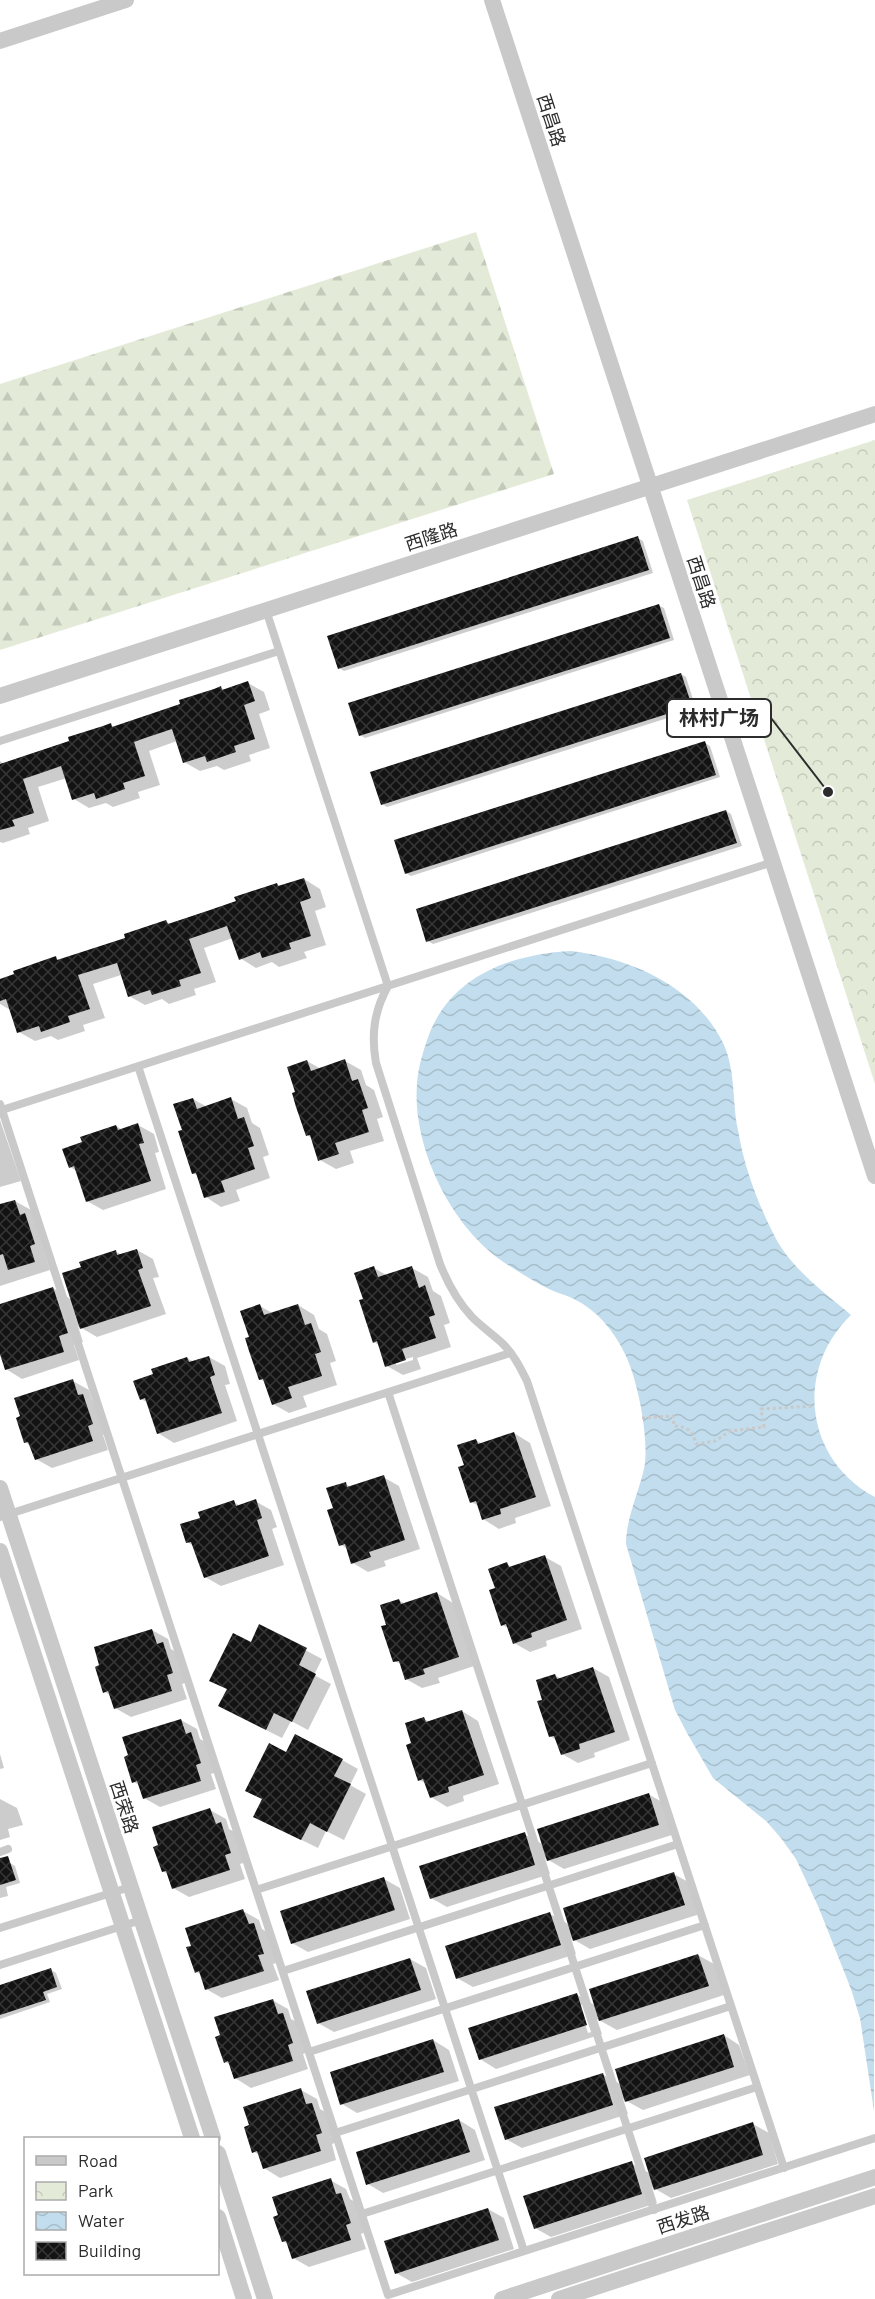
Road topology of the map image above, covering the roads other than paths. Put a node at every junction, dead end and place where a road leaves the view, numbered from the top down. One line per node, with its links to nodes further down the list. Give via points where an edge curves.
1 (126, 0): 3 (street)
2 (492, 0): 5 (street, 西昌路)
3 (0, 41)
4 (875, 414): 5 (street, 西隆路)
5 (650, 486): 6 (street, 西隆路); 10 (street, 西昌路)
6 (266, 610): 7 (lane); 8 (street, 西隆路)
7 (279, 651): 9 (lane); 11 (lane)
8 (0, 696)
9 (0, 741)
10 (773, 862): 11 (lane); 14 (street, 西昌路)
11 (388, 986): 12 (lane); 15 (lane, via 374,1023 376,1063 440,1264 462,1306)
12 (138, 1066): 13 (lane); 17 (lane)
13 (1, 1107): 18 (lane)
14 (875, 1176)
15 (510, 1353): 16 (lane); 22 (lane, via 527,1381)
16 (388, 1392): 17 (lane); 23 (lane)
17 (258, 1434): 18 (lane); 25 (lane)
18 (122, 1477): 20 (lane); 28 (lane)
19 (0, 1488): 20 (street, 西荣路)
20 (4, 1515): 27 (street, 西荣路)
21 (0, 1551): 29 (street)
22 (652, 1763): 23 (lane); 24 (lane)
23 (522, 1804): 25 (lane); 26 (lane)
24 (678, 1844): 26 (lane); 31 (lane)
25 (392, 1846): 28 (lane); 33 (lane)
26 (548, 1886): 33 (lane); 36 (lane)
27 (130, 1887): 29 (lane); 30 (street, 西荣路)
28 (256, 1890): 37 (lane)
29 (112, 1893): 32 (street); 34 (lane)
30 (141, 1920): 32 (lane); 47 (street, 西荣路)
31 (705, 1925): 36 (lane); 38 (lane)
32 (122, 1926): 35 (lane); 46 (street)
33 (419, 1927): 37 (lane); 39 (lane)
34 (0, 1928)
35 (0, 1965)
36 (575, 1967): 39 (lane); 40 (lane)
37 (283, 1971): 41 (lane)
38 (731, 2006): 40 (lane); 42 (lane)
39 (445, 2008): 41 (lane); 43 (lane)
40 (601, 2048): 43 (lane); 44 (lane)
41 (309, 2052): 45 (lane)
42 (757, 2087): 44 (lane); 50 (lane)
43 (471, 2089): 45 (lane); 51 (lane)
44 (628, 2129): 51 (lane); 54 (lane)
45 (335, 2133): 55 (lane)
46 (191, 2137)
47 (212, 2137)
48 (875, 2138): 50 (lane)
49 (219, 2156): 59 (street)
50 (784, 2168): 54 (lane)
51 (498, 2170): 55 (lane); 57 (lane)
52 (875, 2177): 60 (street, 西发路)
53 (875, 2196): 61 (street, 西发路)
54 (654, 2210): 57 (lane)
55 (362, 2214): 57 (lane, via 388,2295)
56 (219, 2220): 58 (street)
57 (524, 2251)
58 (244, 2299)
59 (265, 2299)
60 (502, 2299)
61 (559, 2299)

